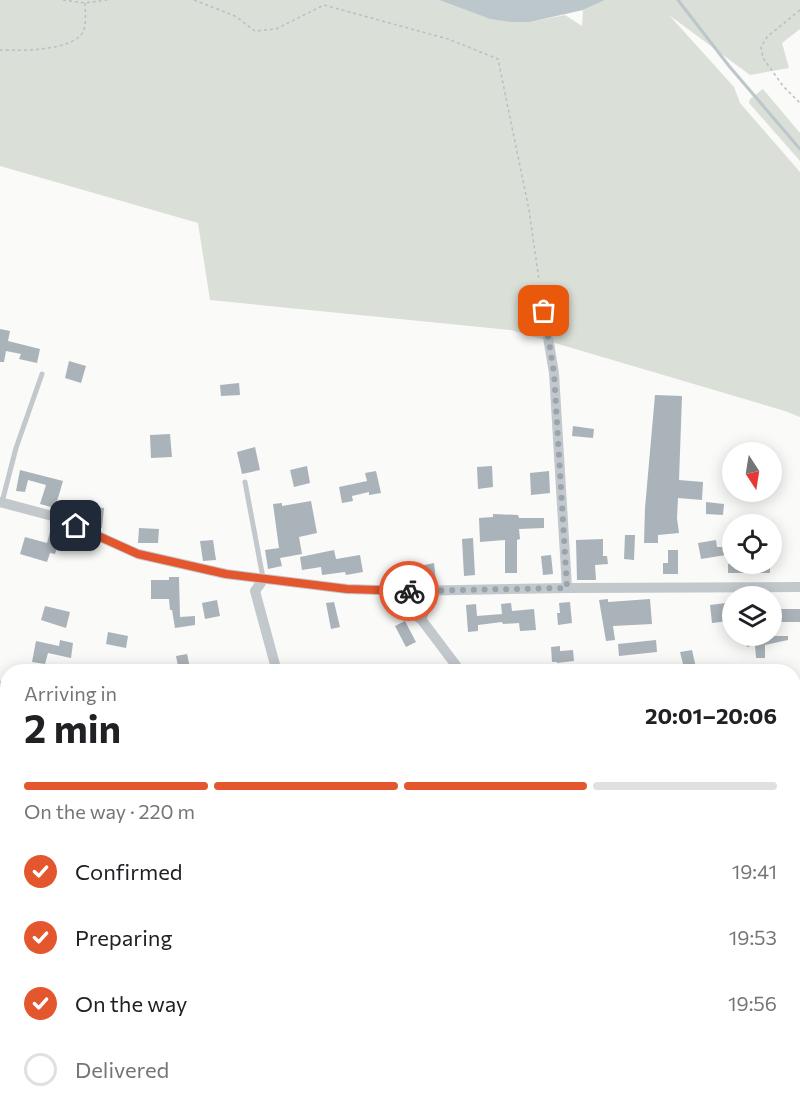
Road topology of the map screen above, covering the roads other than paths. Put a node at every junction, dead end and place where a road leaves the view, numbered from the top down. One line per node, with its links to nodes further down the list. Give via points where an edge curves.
1 (540, 290): 7 (street, via 554,373)
2 (42, 374): 4 (lane)
3 (245, 482): 5 (lane)
4 (1, 502): 5 (street, via 56,517 138,554)
5 (263, 580): 8 (street); 11 (street, via 255,591)
6 (800, 587): 7 (street)
7 (567, 588): 9 (street)
8 (386, 591): 9 (street); 10 (street)
9 (433, 591): 10 (street)
10 (421, 619): 12 (street)
11 (275, 664)
12 (455, 664)

